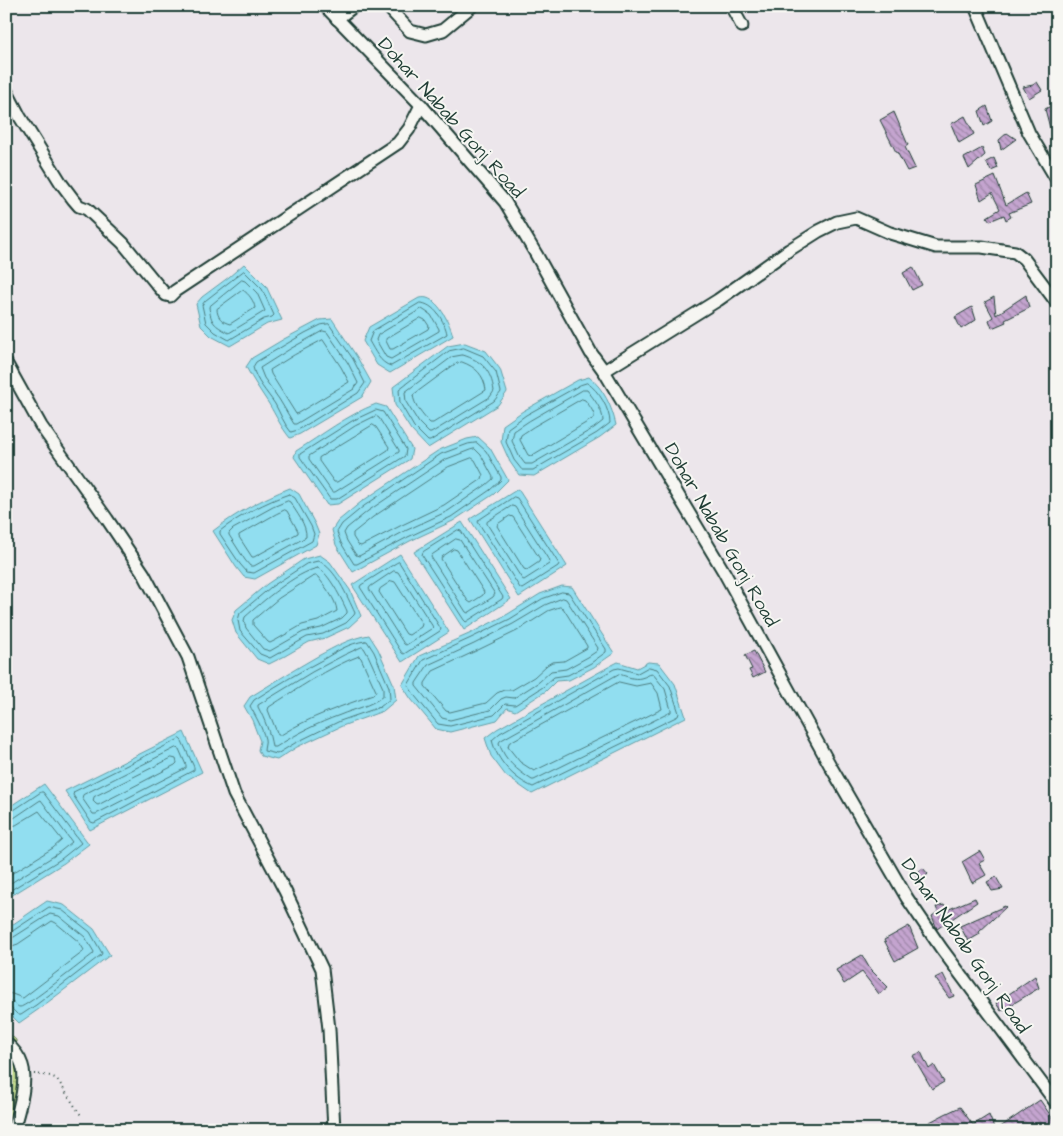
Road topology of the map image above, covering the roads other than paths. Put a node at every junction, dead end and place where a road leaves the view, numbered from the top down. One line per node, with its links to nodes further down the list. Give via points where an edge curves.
1 (325, 6): 7 (street, Dohar Nabab Gonj Road)
2 (354, 6): 7 (street)
3 (387, 6): 4 (street, via 410,31 426,35 443,30)
4 (472, 6)
5 (731, 6): 8 (street)
6 (975, 6): 11 (street, via 1029,133)
7 (337, 19): 10 (street, Dohar Nabab Gonj Road)
8 (742, 26)
9 (6, 90): 10 (street, via 73,199 123,243 162,291 170,296 398,143)
10 (421, 105): 14 (street, Dohar Nabab Gonj Road, via 505,202)
11 (1057, 180)
12 (1057, 303): 14 (street, via 1015,252 982,247 936,247 890,233 856,218 819,230 718,300)
13 (6, 363): 18 (street, via 42,426 144,574 188,657 234,794 322,969 329,1029)
14 (604, 371): 16 (street, Dohar Nabab Gonj Road, via 724,572 831,767 908,898 941,948)
15 (6, 1043): 17 (street, via 22,1063 24,1074)
16 (1057, 1104)
17 (14, 1130)
18 (334, 1130)

